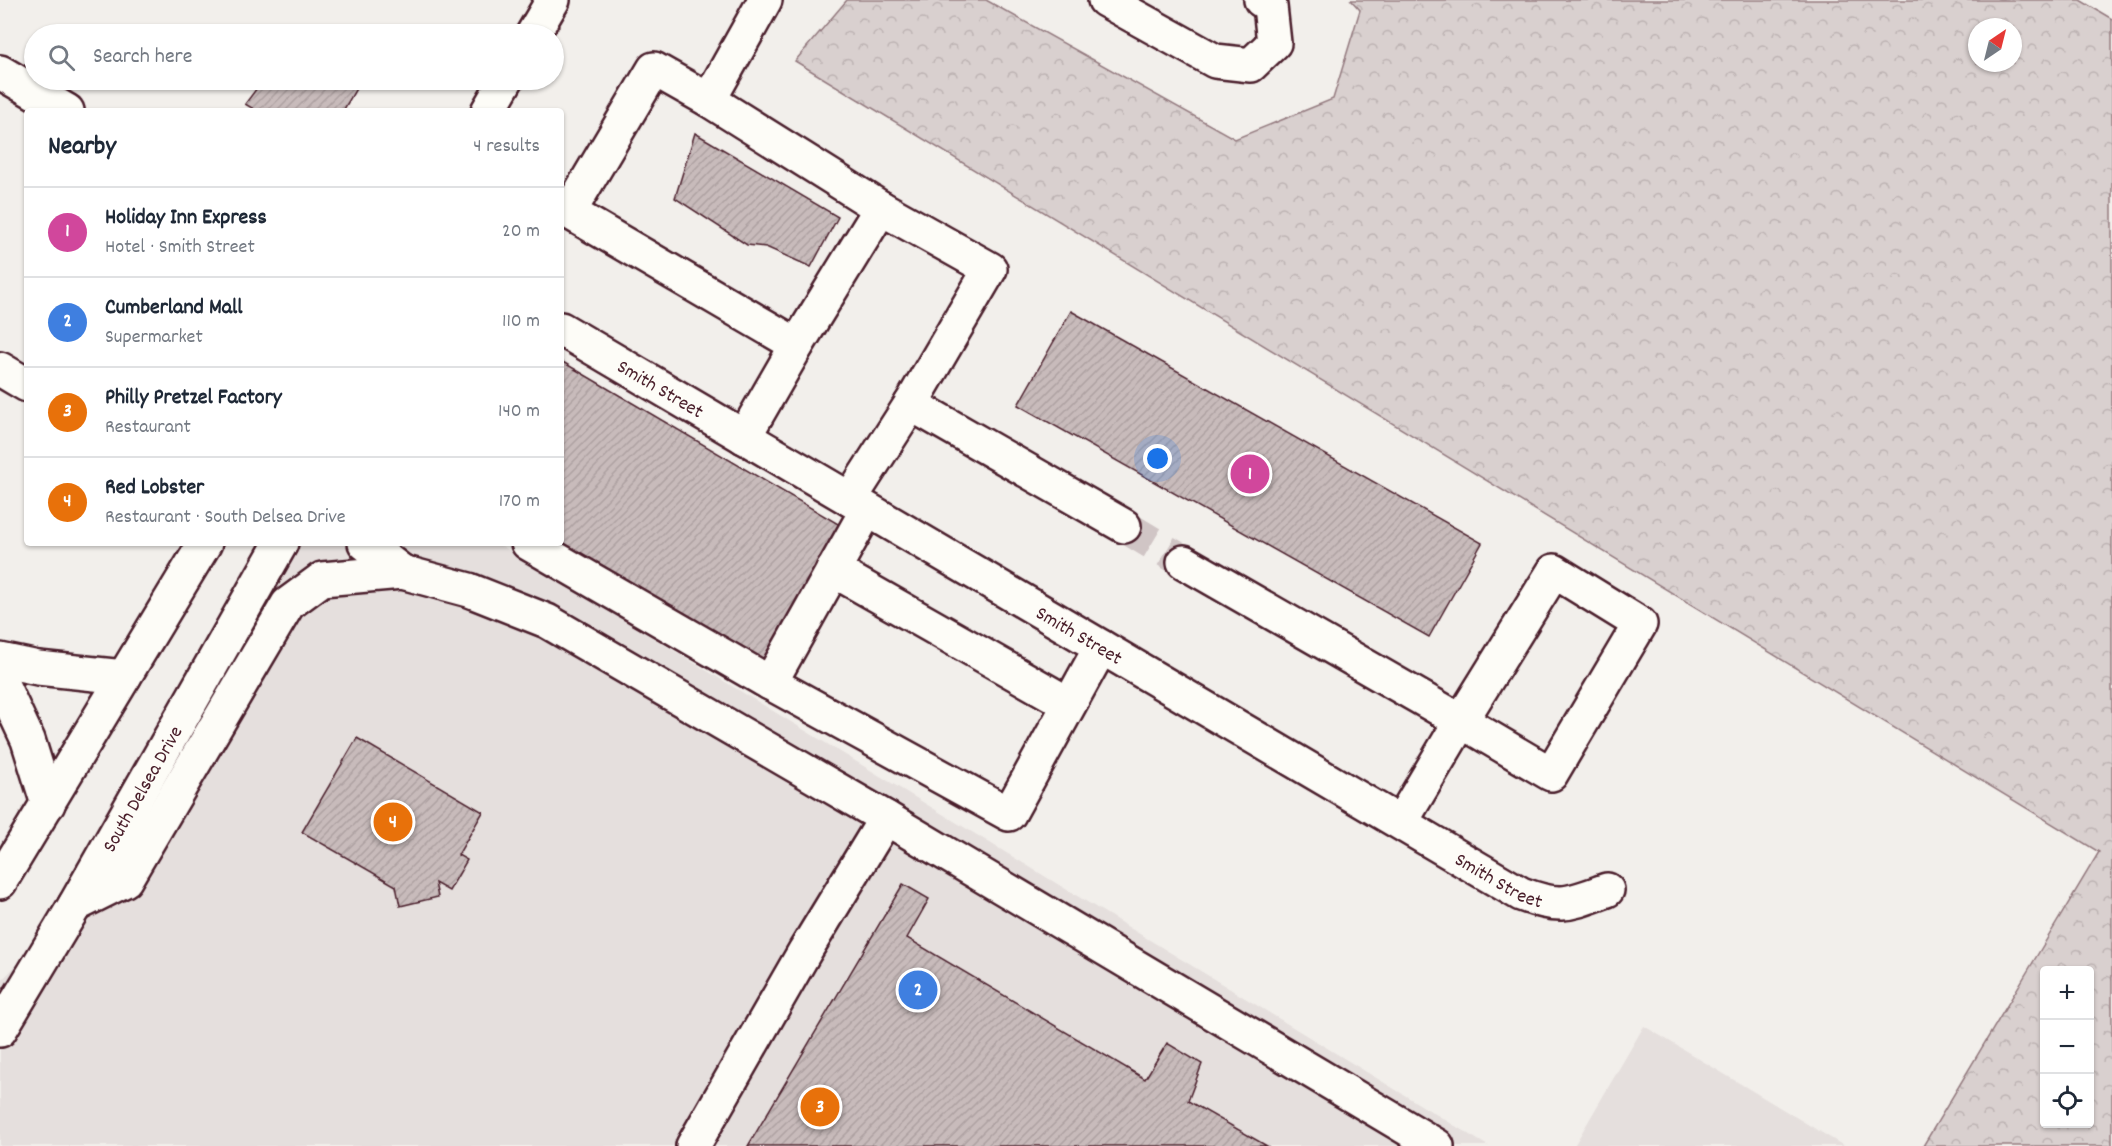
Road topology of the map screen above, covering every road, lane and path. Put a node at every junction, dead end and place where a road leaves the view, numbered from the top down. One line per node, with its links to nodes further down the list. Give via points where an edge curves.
1 (553, 0): 5 (main road)
2 (1105, 0): 3 (main road, via 1215,61 1251,65 1274,43 1270,6)
3 (1261, 0)
4 (758, 2): 10 (main road)
5 (539, 24)
6 (0, 72): 7 (main road)
7 (24, 86)
8 (31, 90): 11 (main road)
9 (500, 90): 12 (main road)
10 (709, 100): 13 (main road); 15 (main road, via 654,69 569,212)
11 (62, 108)
12 (490, 108)
13 (881, 208): 15 (main road); 18 (main road, via 990,269)
14 (564, 331): 19 (main road, Smith Street)
15 (796, 345): 19 (main road)
16 (0, 369): 17 (main road)
17 (24, 383)
18 (911, 404): 20 (main road); 21 (main road)
19 (744, 437): 20 (main road, Smith Street)
20 (859, 505): 27 (main road); 29 (main road, Smith Street)
21 (1124, 526)
22 (200, 546): 31 (main road)
23 (279, 546): 41 (main road, South Delsea Drive)
24 (369, 546): 28 (main road)
25 (533, 546): 33 (main road)
26 (1184, 562): 35 (main road)
27 (834, 570): 33 (main road); 34 (main road)
28 (402, 572): 37 (main road, via 469,590 547,621); 41 (main road, via 322,579 288,603 125,880)
29 (1101, 647): 34 (main road); 38 (main road, Smith Street)
30 (0, 660): 31 (main road)
31 (124, 677): 36 (main road)
32 (0, 680): 36 (main road, via 28,740)
33 (770, 683): 34 (main road, via 1009,814)
34 (1069, 704)
35 (1461, 721): 35 (main road, via 1551,774 1640,624 1554,571); 38 (main road)
36 (48, 804): 39 (main road)
37 (886, 818): 43 (main road); 44 (main road)
38 (1401, 822): 40 (main road, Smith Street, via 1521,894 1548,904 1572,902)
39 (0, 882)
40 (1607, 890)
41 (75, 905): 42 (main road, South Delsea Drive)
42 (0, 1030)
43 (693, 1146)
44 (1437, 1146)

